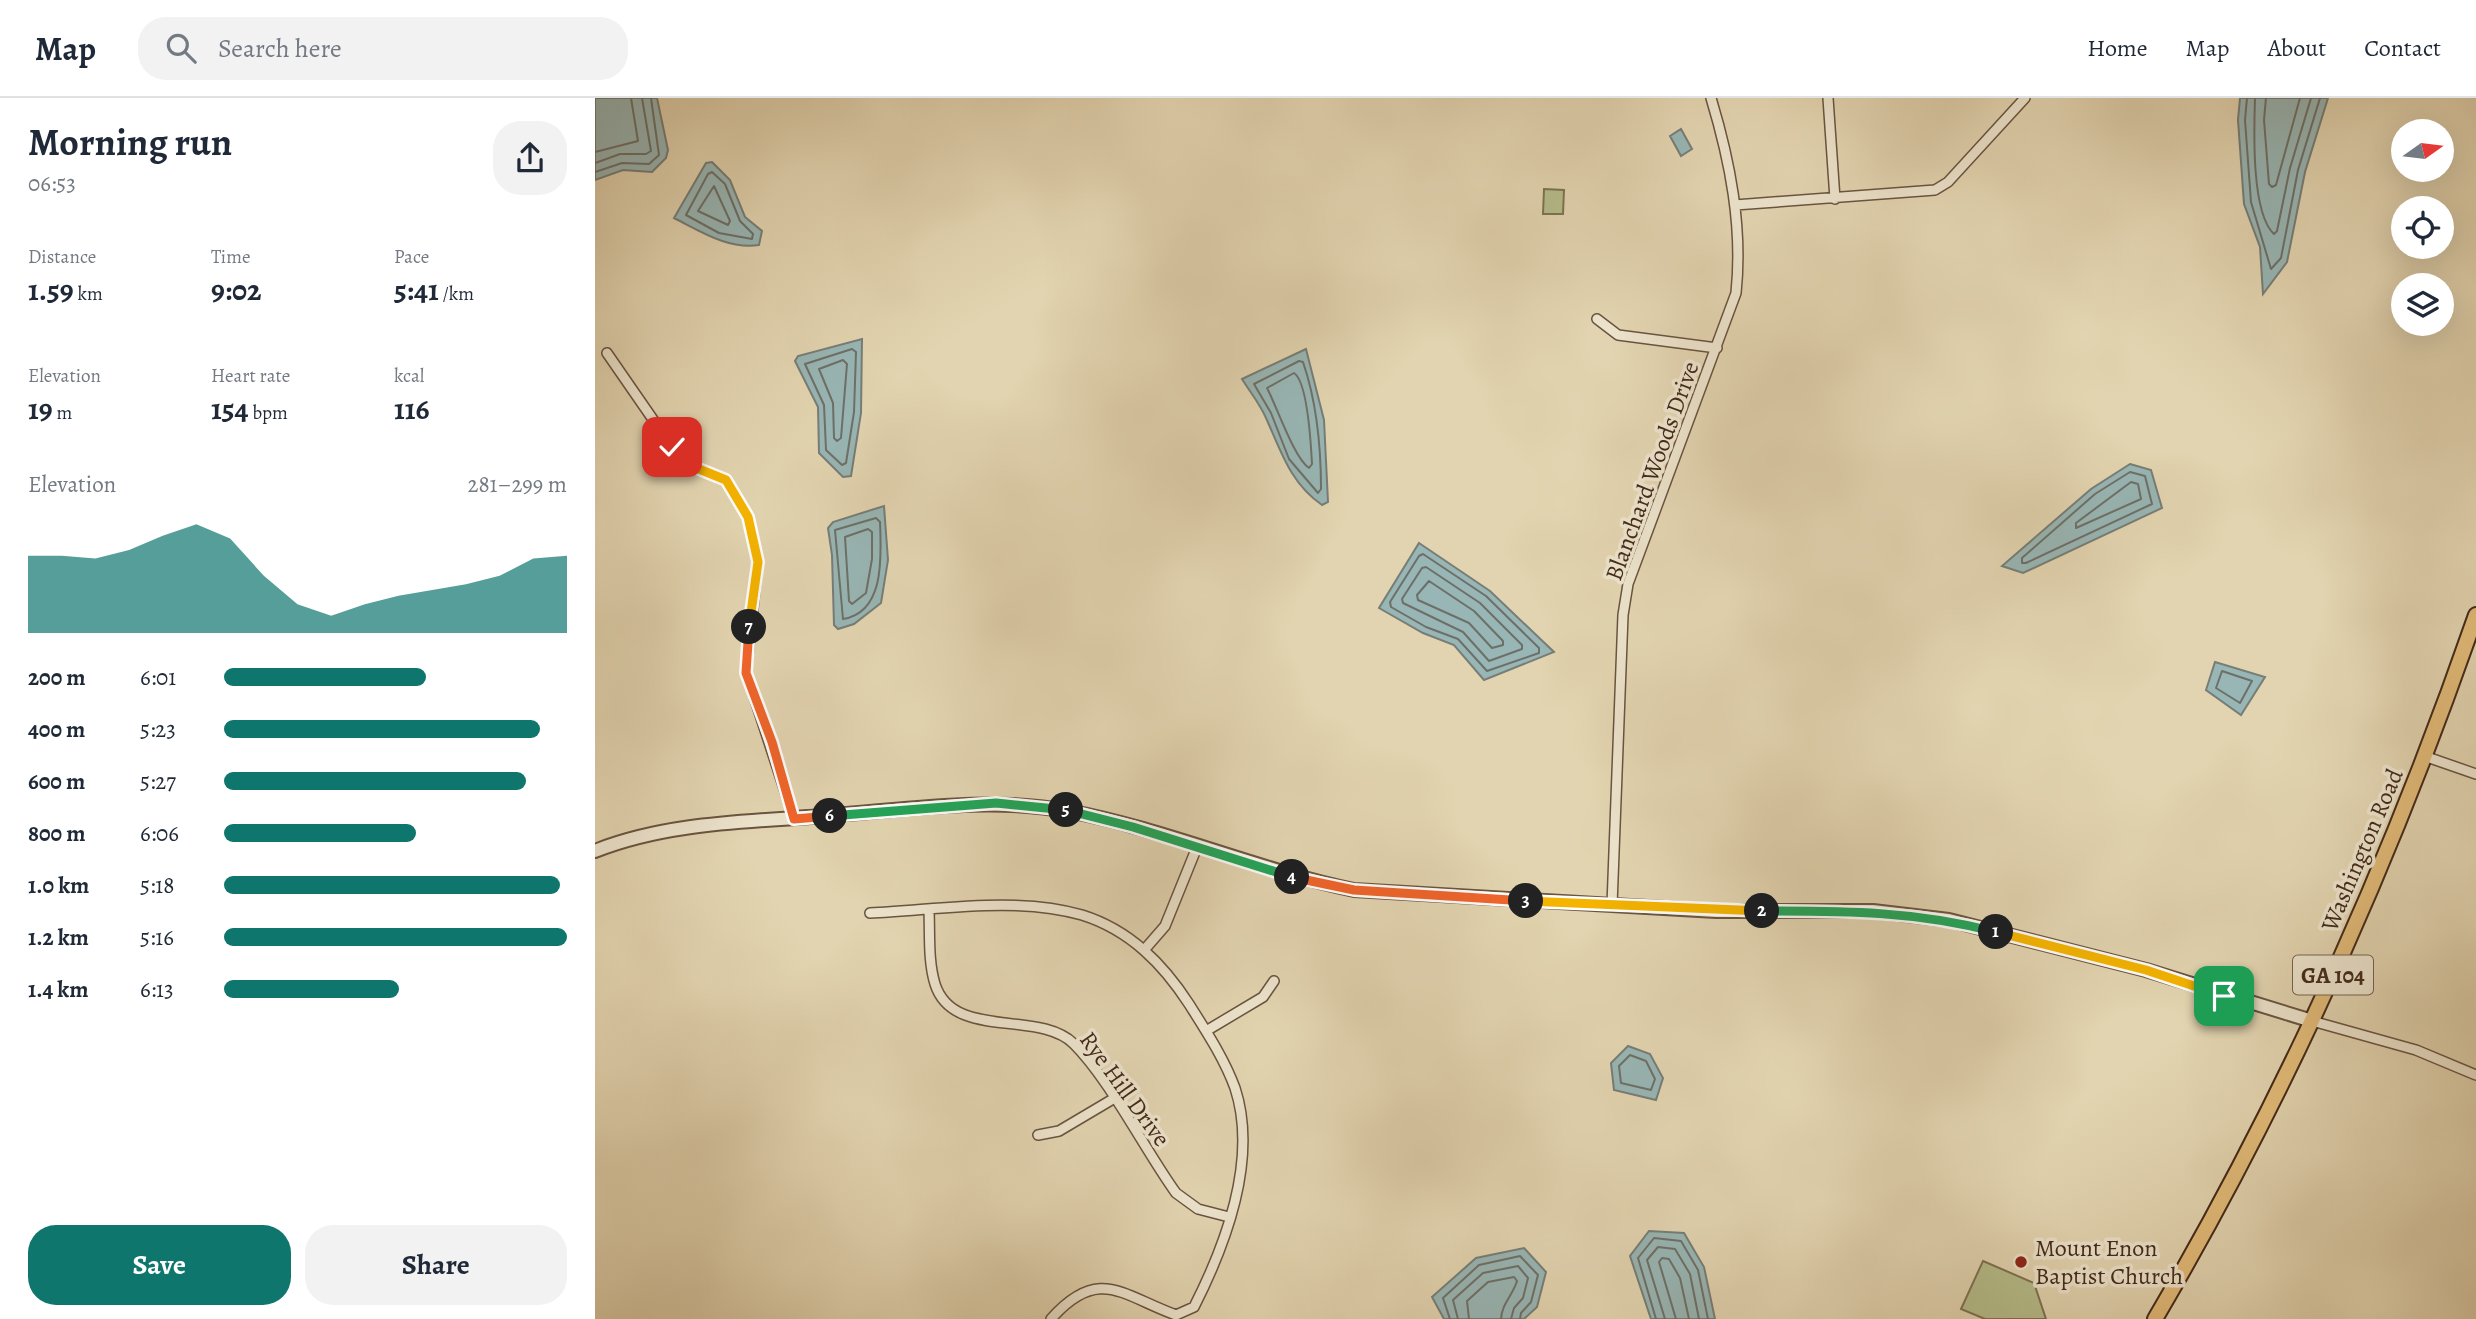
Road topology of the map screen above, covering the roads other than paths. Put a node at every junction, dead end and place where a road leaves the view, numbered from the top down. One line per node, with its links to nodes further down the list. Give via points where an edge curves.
1 (1711, 98): 5 (street, Blanchard Woods Drive)
2 (1828, 98): 4 (street)
3 (2025, 98): 4 (street, via 1948,183 1935,191)
4 (1835, 199): 5 (street)
5 (1735, 205): 7 (street, Blanchard Woods Drive, via 1736,293)
6 (1597, 320): 7 (street, via 1618,335)
7 (1717, 348): 15 (street, Blanchard Woods Drive, via 1628,584)
8 (607, 352): 12 (street, via 672,447 689,465 726,480 748,517 758,562 746,673)
9 (2476, 615): 10 (main road, Washington Road / GA 104)
10 (2427, 757): 11 (street); 20 (main road, Washington Road / GA 104)
11 (2476, 775)
12 (794, 819): 13 (street, via 996,803 1067,811); 14 (street, via 701,825 627,838)
13 (1197, 847): 15 (street, via 1354,890); 18 (street, via 1165,926)
14 (595, 851)
15 (1612, 905): 20 (street, via 1716,911 1873,911 1949,920 2146,970)
16 (929, 910): 17 (street); 18 (street, via 1042,908 1082,916); 23 (street, Rye Hill Drive, via 931,968 936,988 949,1004 975,1019 1059,1032 1083,1055)
17 (870, 913)
18 (1145, 949): 21 (street, via 1170,974)
19 (1274, 981): 21 (street, via 1263,997)
20 (2312, 1021): 22 (street, via 2416,1050); 27 (main road, Washington Road / GA 104, via 2273,1104)
21 (1206, 1031): 25 (street, via 1235,1088 1243,1124 1241,1163)
22 (2476, 1075)
23 (1113, 1099): 24 (street, via 1059,1131); 25 (street, Rye Hill Drive, via 1176,1194 1198,1209)
24 (1038, 1135)
25 (1229, 1217): 26 (street, via 1206,1283 1195,1307 1185,1314 1159,1309 1119,1289 1101,1289 1074,1296)
26 (1051, 1319)
27 (2155, 1319)

